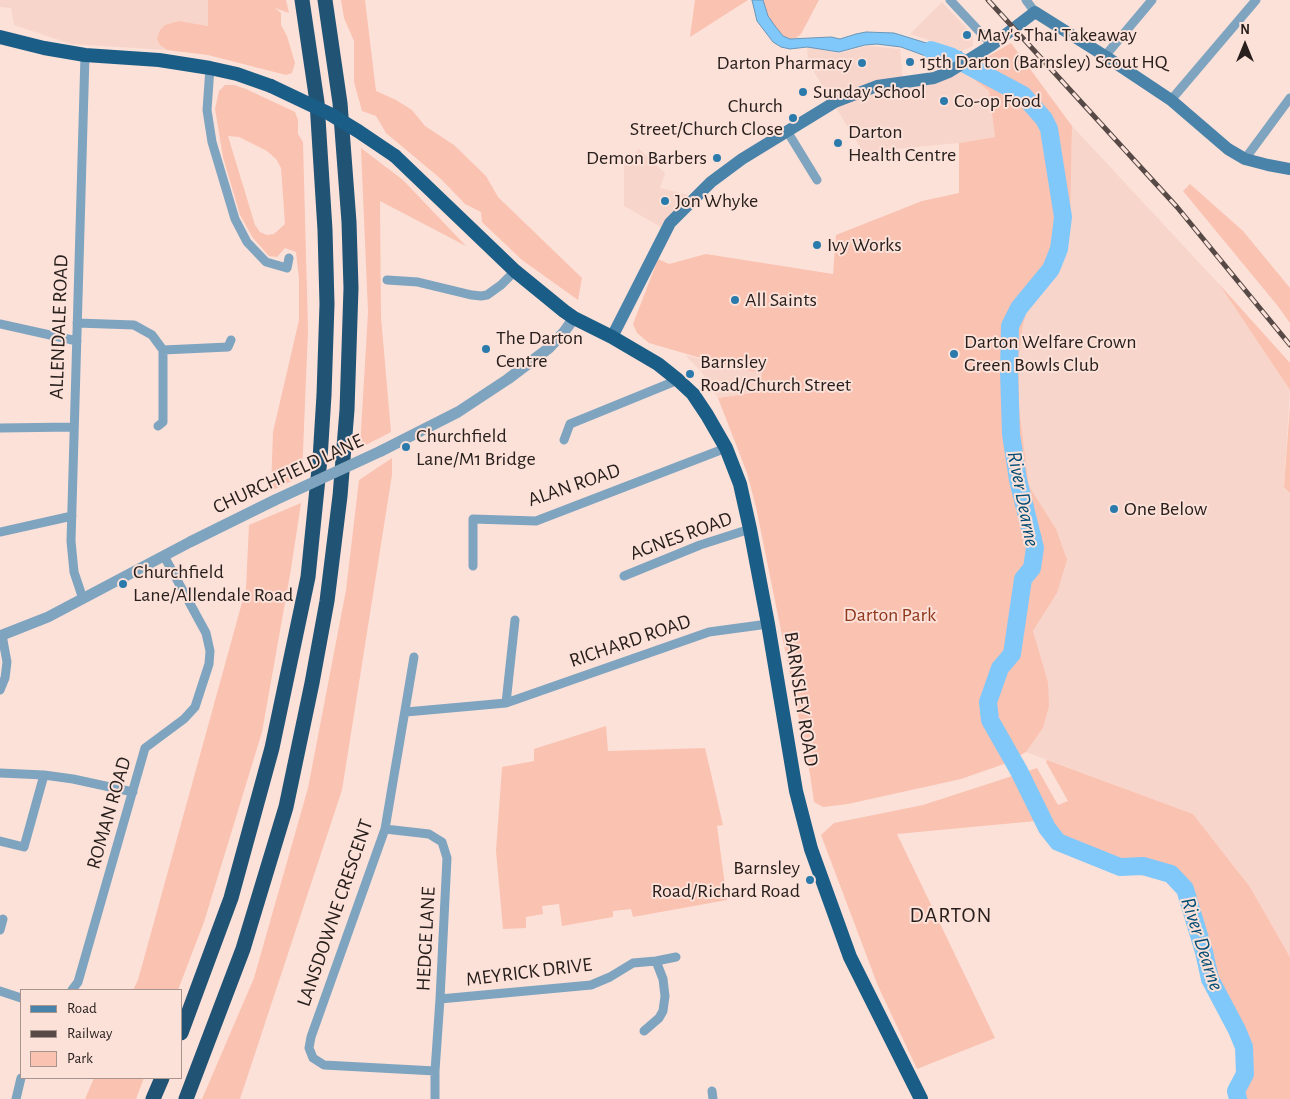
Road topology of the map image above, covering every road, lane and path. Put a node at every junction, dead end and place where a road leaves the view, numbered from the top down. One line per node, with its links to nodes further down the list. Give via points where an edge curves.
1 (302, 0): 63 (highway, via 317,102 327,304 324,395 308,577 270,757 230,898)
2 (325, 0): 69 (highway, via 340,103 349,222 347,410 337,525 326,610 286,807 243,950)
3 (950, 0): 9 (street)
4 (1026, 0): 7 (street)
5 (1152, 0): 11 (street)
6 (1256, 0): 14 (street)
7 (1035, 12): 9 (main road); 11 (main road)
8 (0, 36): 10 (highway, BARNSLEY ROAD)
9 (992, 45): 15 (main road, via 934,78 877,86 835,102)
10 (85, 55): 12 (highway, BARNSLEY ROAD, via 159,60); 23 (street, ALLENDALE ROAD)
11 (1105, 56): 14 (main road)
12 (210, 68): 19 (street, via 207,110 212,142 235,219 247,242 266,262 287,268); 20 (highway, BARNSLEY ROAD, bridge, via 271,86 358,130 395,156)
13 (1290, 98): 16 (street)
14 (1171, 100): 16 (main road, via 1228,149)
15 (787, 131): 18 (street); 25 (main road, via 711,182 670,223)
16 (1245, 159): 17 (main road)
17 (1290, 169)
18 (817, 180)
19 (289, 258)
20 (515, 271): 21 (street, via 501,286 481,296 418,282); 22 (highway, BARNSLEY ROAD)
21 (386, 280)
22 (574, 318): 25 (highway, BARNSLEY ROAD); 38 (street, CHURCHFIELD LANE, bridge, via 550,348 458,412)
23 (77, 323): 27 (street, ALLENDALE ROAD); 28 (street, via 134,326 152,335)
24 (0, 324): 27 (street)
25 (612, 337): 29 (highway, BARNSLEY ROAD)
26 (231, 340): 28 (street, via 228,347)
27 (77, 341): 31 (street, ALLENDALE ROAD)
28 (164, 350): 30 (street, via 163,422)
29 (678, 380): 33 (street, via 570,424); 34 (highway, BARNSLEY ROAD, via 698,401)
30 (158, 426)
31 (74, 427): 32 (street); 35 (street, ALLENDALE ROAD)
32 (0, 428)
33 (564, 440)
34 (726, 448): 36 (highway, BARNSLEY ROAD, via 740,484); 39 (street, ALAN ROAD, via 536,521 473,519)
35 (72, 516): 37 (street); 41 (street, ALLENDALE ROAD, via 74,572)
36 (750, 529): 40 (street, AGNES ROAD); 43 (highway, BARNSLEY ROAD)
37 (0, 532)
38 (164, 556): 41 (street, CHURCHFIELD LANE); 51 (street, ROMAN ROAD, via 206,633 209,664 195,707 146,748)
39 (473, 566)
40 (624, 576)
41 (83, 599): 44 (street, CHURCHFIELD LANE)
42 (515, 620): 47 (street)
43 (768, 624): 47 (street, RICHARD ROAD, via 709,632); 71 (highway, BARNSLEY ROAD, via 796,790 811,849 850,957)
44 (1, 635): 46 (street, via 7,662)
45 (414, 657): 48 (street, LANSDOWNE CRESCENT)
46 (0, 690)
47 (506, 703): 48 (street, RICHARD ROAD)
48 (406, 712): 52 (street, LANSDOWNE CRESCENT)
49 (0, 773): 50 (street)
50 (44, 775): 51 (street); 53 (street, via 24,847)
51 (133, 792): 58 (street, ROMAN ROAD, via 78,982)
52 (385, 829): 61 (street, HEDGE LANE, via 429,834 442,842 447,858); 64 (street, LANSDOWNE CRESCENT, via 309,1048 313,1058 324,1065)
53 (0, 841)
54 (3, 919): 55 (street)
55 (0, 930)
56 (676, 957): 57 (street, MEYRICK DRIVE)
57 (656, 961): 61 (street, MEYRICK DRIVE, via 633,963 591,984); 62 (street, via 663,979 663,1011)
58 (73, 989)
59 (0, 991): 60 (street)
60 (20, 998)
61 (440, 1000): 64 (street, HEDGE LANE)
62 (644, 1030)
63 (182, 1031)
64 (435, 1071): 70 (street, HEDGE LANE)
65 (22, 1079): 67 (street)
66 (162, 1079): 68 (highway)
67 (16, 1099)
68 (153, 1099)
69 (186, 1099)
70 (435, 1099)
71 (921, 1099)

